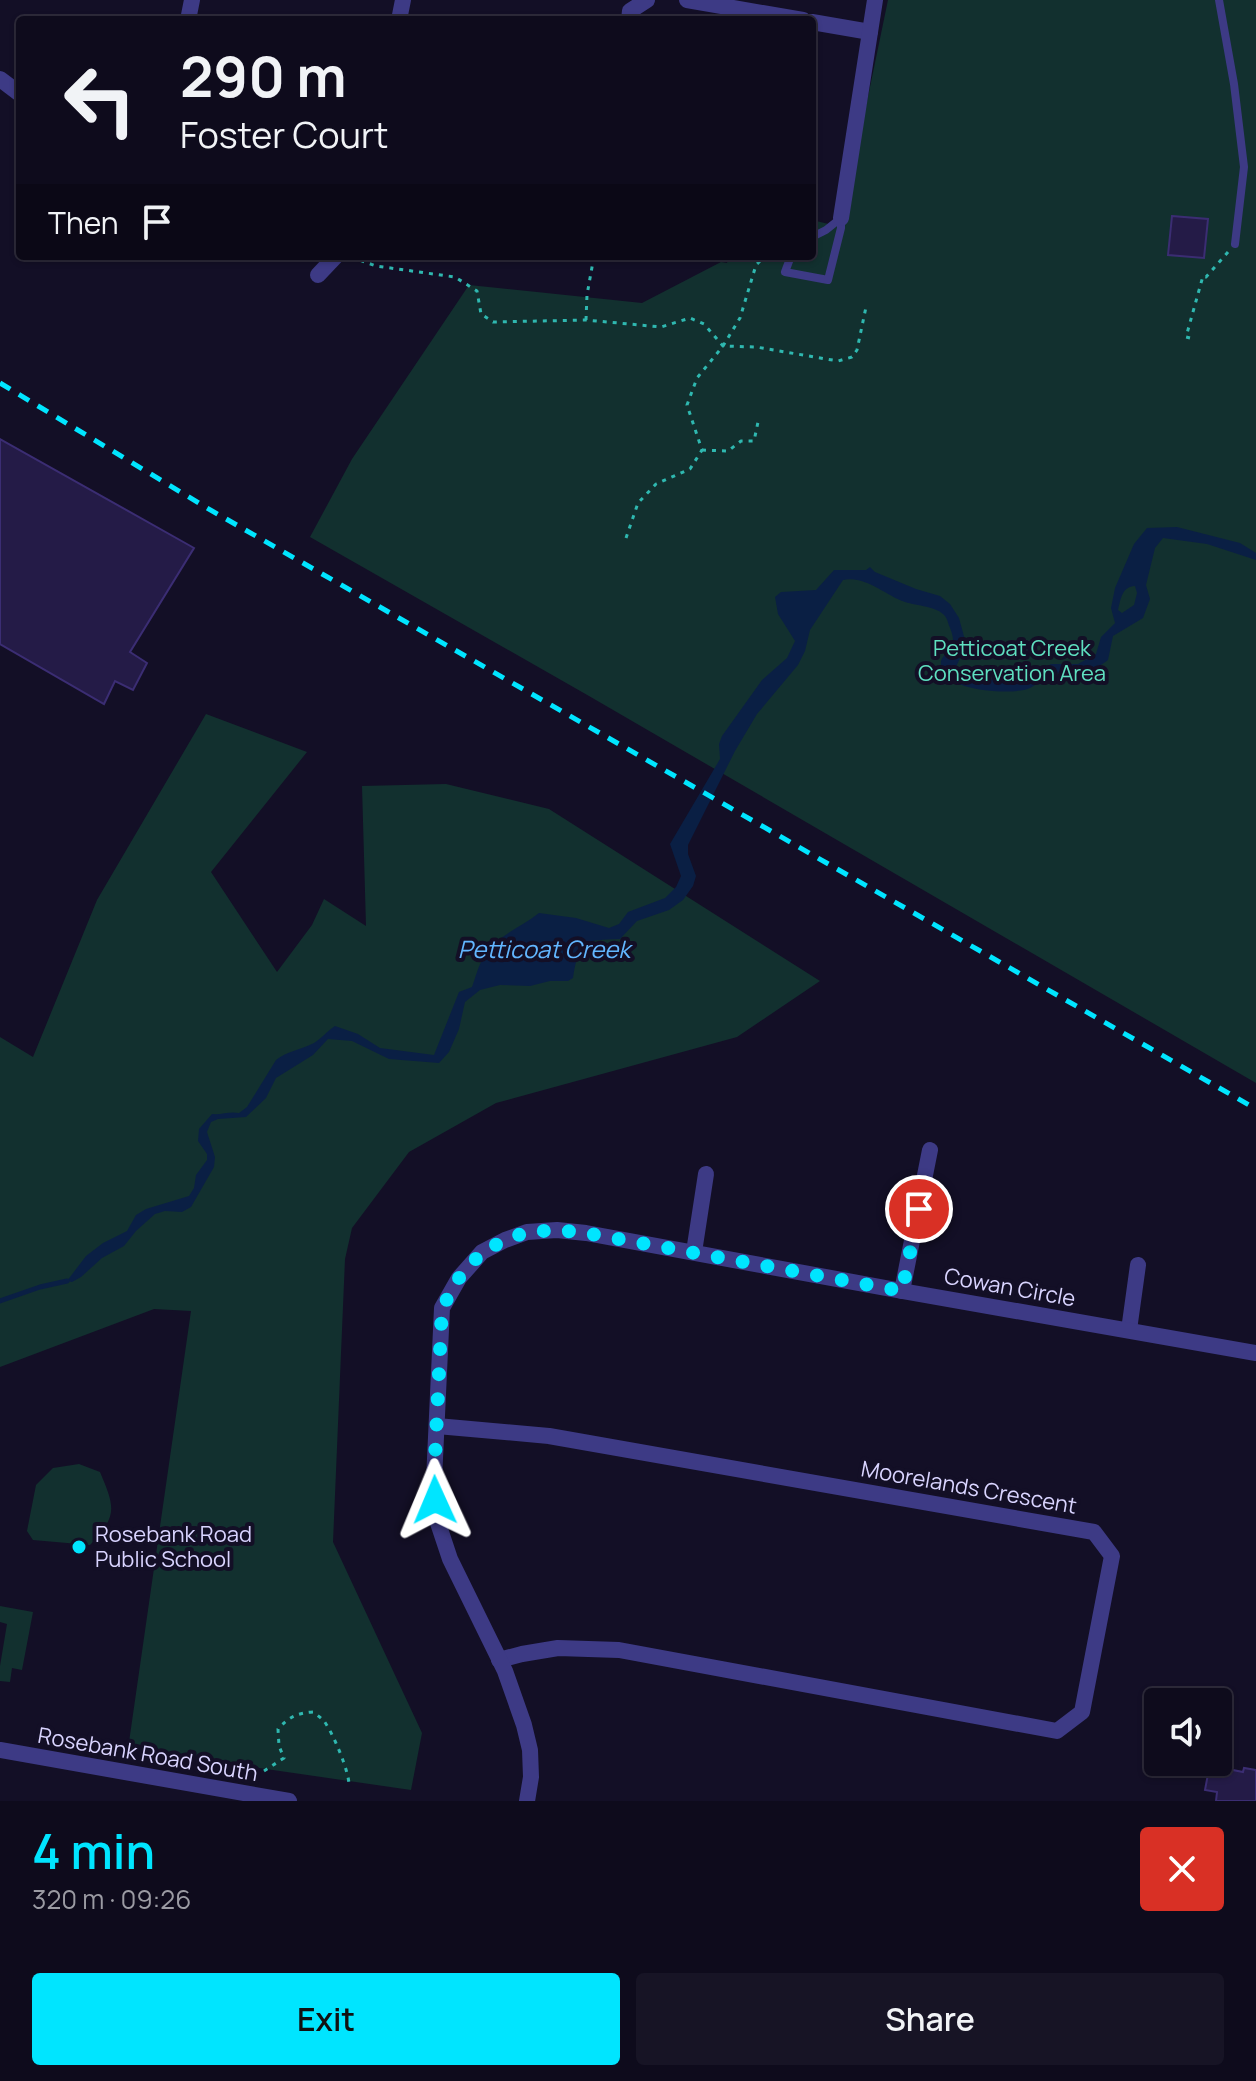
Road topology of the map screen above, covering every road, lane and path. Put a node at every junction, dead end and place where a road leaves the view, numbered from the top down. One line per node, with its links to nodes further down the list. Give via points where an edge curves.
1 (647, 0): 5 (street)
2 (687, 0): 6 (street)
3 (875, 0): 8 (street)
4 (1219, 0): 11 (lane, via 1244,167)
5 (629, 16)
6 (780, 16)
7 (816, 23): 8 (street)
8 (870, 32): 9 (street)
9 (841, 218): 10 (lane); 16 (lane, via 828,280 785,272)
10 (816, 235)
11 (1235, 244): 20 (path, via 1203,276 1186,337)
12 (332, 260): 17 (street)
13 (359, 260): 19 (path, via 455,277 477,291 481,314 493,322)
14 (593, 260): 19 (path)
15 (761, 260): 21 (path, via 740,318)
16 (790, 260)
17 (318, 275)
18 (866, 307): 21 (path, via 857,350 838,361)
19 (586, 320): 21 (path, via 661,327 690,318 704,324)
20 (1190, 338)
21 (723, 346): 23 (path, via 697,378 687,405)
22 (758, 422): 23 (path, via 754,441 741,441 728,451)
23 (702, 450): 24 (path, via 690,469 656,484 638,503)
24 (626, 538)
25 (930, 1150): 29 (street)
26 (706, 1174): 27 (street)
27 (694, 1252): 29 (street, Cowan Circle); 32 (street, Cowan Circle, via 557,1230 527,1232 482,1252 442,1308)
28 (1138, 1265): 30 (street)
29 (902, 1291): 30 (street, Cowan Circle)
30 (1129, 1330): 31 (street, Cowan Circle)
31 (1256, 1353)
32 (437, 1426): 33 (street, Cowan Circle, via 437,1520); 33 (street, Moorelands Crescent, via 549,1436 1094,1532 1112,1556 1082,1712 1057,1731 619,1650 558,1648)
33 (499, 1660): 38 (street, Cowan Circle, via 530,1750)
34 (0, 1750): 37 (street, Rosebank Road South)
35 (264, 1771): 36 (path, via 284,1758 278,1729 299,1713 313,1712 324,1721)
36 (349, 1785)
37 (289, 1801)
38 (527, 1801)

